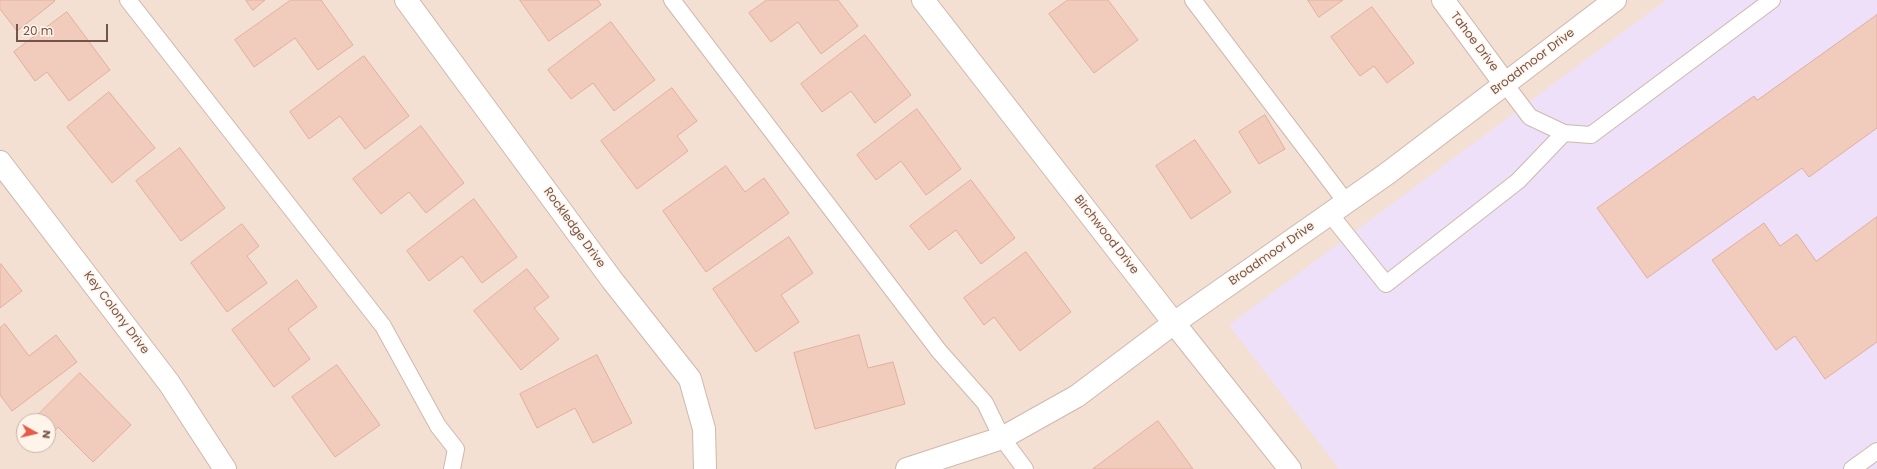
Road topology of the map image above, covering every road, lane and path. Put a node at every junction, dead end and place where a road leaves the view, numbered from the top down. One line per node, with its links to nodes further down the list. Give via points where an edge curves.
1 (128, 0): 17 (lane, via 382,326 438,426 456,449)
2 (406, 0): 18 (street, Rockledge Drive, via 612,280 690,379 704,429)
3 (672, 0): 14 (lane, via 939,351 986,403)
4 (923, 0): 13 (street, Birchwood Drive)
5 (1193, 0): 12 (lane)
6 (1443, 0): 9 (street, Tahoe Drive)
7 (1616, 0): 9 (street, Broadmoor Drive)
8 (1772, 0): 10 (lane, via 1591,135)
9 (1505, 84): 10 (lane, via 1530,117); 12 (street, Broadmoor Drive)
10 (1564, 133): 12 (lane, via 1518,181 1386,284)
11 (0, 162): 16 (street, Key Colony Drive, via 169,383)
12 (1338, 208): 13 (street, Broadmoor Drive)
13 (1174, 323): 14 (street, Broadmoor Drive, via 1077,396); 21 (street, Birchwood Drive)
14 (1002, 438): 19 (street, Broadmoor Drive); 20 (lane)
15 (1877, 451): 22 (lane)
16 (225, 469)
17 (452, 469)
18 (705, 469)
19 (907, 469)
20 (1025, 469)
21 (1290, 469)
22 (1852, 469)

